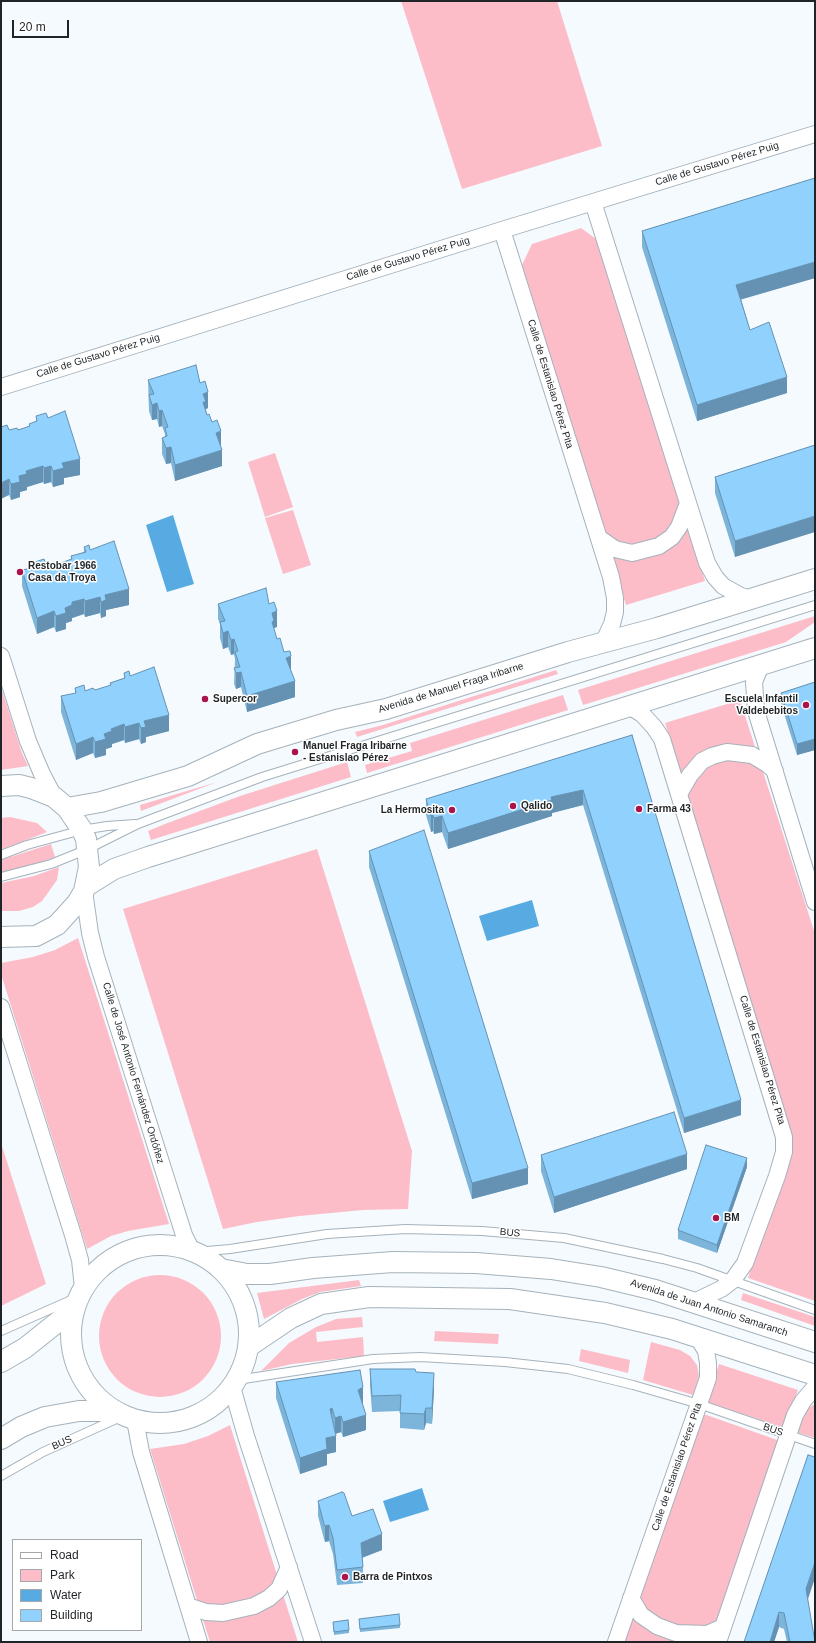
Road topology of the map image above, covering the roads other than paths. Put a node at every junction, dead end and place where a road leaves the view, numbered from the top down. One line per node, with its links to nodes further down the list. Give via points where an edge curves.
1 (815, 134): 2 (street, Calle de Gustavo Pérez Puig)
2 (593, 202): 3 (street, Calle de Gustavo Pérez Puig); 5 (street)
3 (502, 230): 4 (street, Calle de Gustavo Pérez Puig); 6 (street, Calle de Estanislao Pérez Pita)
4 (1, 387)
5 (688, 503): 6 (street, via 680,527 672,537 659,546 632,553 615,549); 8 (street, via 712,573 723,586)
6 (599, 538): 10 (street, Calle de Estanislao Pérez Pita, via 615,598 612,624)
7 (815, 579): 8 (street, Avenida de Manuel Fraga Iribarne)
8 (751, 599): 10 (street, Avenida de Manuel Fraga Iribarne)
9 (815, 606): 19 (lane, via 262,778)
10 (603, 643): 18 (street, Avenida de Manuel Fraga Iribarne, via 386,709 336,720 257,744 204,770 129,794 85,806)
11 (815, 648): 13 (street)
12 (1, 656): 18 (street, via 28,741 42,774)
13 (761, 664): 14 (street); 15 (street, via 754,682 754,698)
14 (629, 706): 17 (street, Calle de Estanislao Pérez Pita, via 642,714 662,739); 24 (street, via 148,857 114,869)
15 (774, 771): 17 (street, via 752,755 739,752 719,754 702,761); 25 (street)
16 (1, 786): 18 (street, via 19,785 31,788)
17 (679, 794): 30 (street, Calle de Estanislao Pérez Pita, via 784,1137 784,1152 777,1176 745,1263)
18 (61, 803): 20 (street)
19 (138, 824): 20 (lane); 21 (lane)
20 (82, 830): 21 (street); 22 (lane)
21 (88, 849): 23 (lane, via 38,869); 24 (street)
22 (1, 855)
23 (1, 877)
24 (85, 889): 26 (street, via 66,916 47,931 36,936); 28 (street, Calle de José Antonio Fernández Ordóñez, via 90,933 96,956 182,1229)
25 (815, 902)
26 (1, 937)
27 (1, 1006): 31 (street, via 80,1260)
28 (194, 1252): 29 (street); 30 (lane, BUS, via 230,1250 327,1234 405,1230 482,1231 564,1238 674,1261); 31 (street, via 157,1244 125,1252 99,1269)
29 (221, 1269): 32 (street, Avenida de Juan Antonio Samaranch, via 247,1274 270,1274 393,1262 476,1263 551,1269 601,1277); 37 (street, via 237,1289 245,1305 249,1328)
30 (733, 1280): 32 (street, Calle de Estanislao Pérez Pita); 33 (lane, BUS)
31 (79, 1298): 34 (lane); 38 (street, via 25,1348); 43 (street, via 71,1332 73,1355 82,1377 96,1396)
32 (694, 1302): 36 (street, Avenida de Juan Antonio Samaranch)
33 (815, 1310)
34 (1, 1331)
35 (697, 1336): 37 (street, via 605,1313 510,1299 369,1297 321,1304 291,1318); 39 (street); 42 (street, Calle de Estanislao Pérez Pita, via 706,1351 708,1363 708,1378)
36 (815, 1342)
37 (248, 1347): 40 (street)
38 (1, 1362)
39 (815, 1375)
40 (234, 1384): 42 (lane, BUS, via 373,1359 420,1357 568,1369); 43 (street, via 214,1404 189,1419 153,1424); 48 (street, via 246,1436)
41 (815, 1387): 44 (street, via 795,1415)
42 (699, 1404): 44 (lane, BUS); 49 (street, Calle de Estanislao Pérez Pita)
43 (125, 1415): 45 (street, via 79,1411 21,1426); 47 (lane, BUS, via 43,1452); 50 (street, via 141,1452)
44 (789, 1435): 46 (lane, BUS); 51 (street)
45 (1, 1439)
46 (815, 1444)
47 (1, 1476)
48 (289, 1568): 50 (street, via 279,1589 254,1606 223,1614); 53 (street)
49 (631, 1598): 51 (street, via 641,1615 657,1626 676,1633); 54 (street, Calle de Estanislao Pérez Pita)
50 (188, 1606): 52 (street)
51 (720, 1635)
52 (199, 1642)
53 (313, 1642)
54 (616, 1642)

